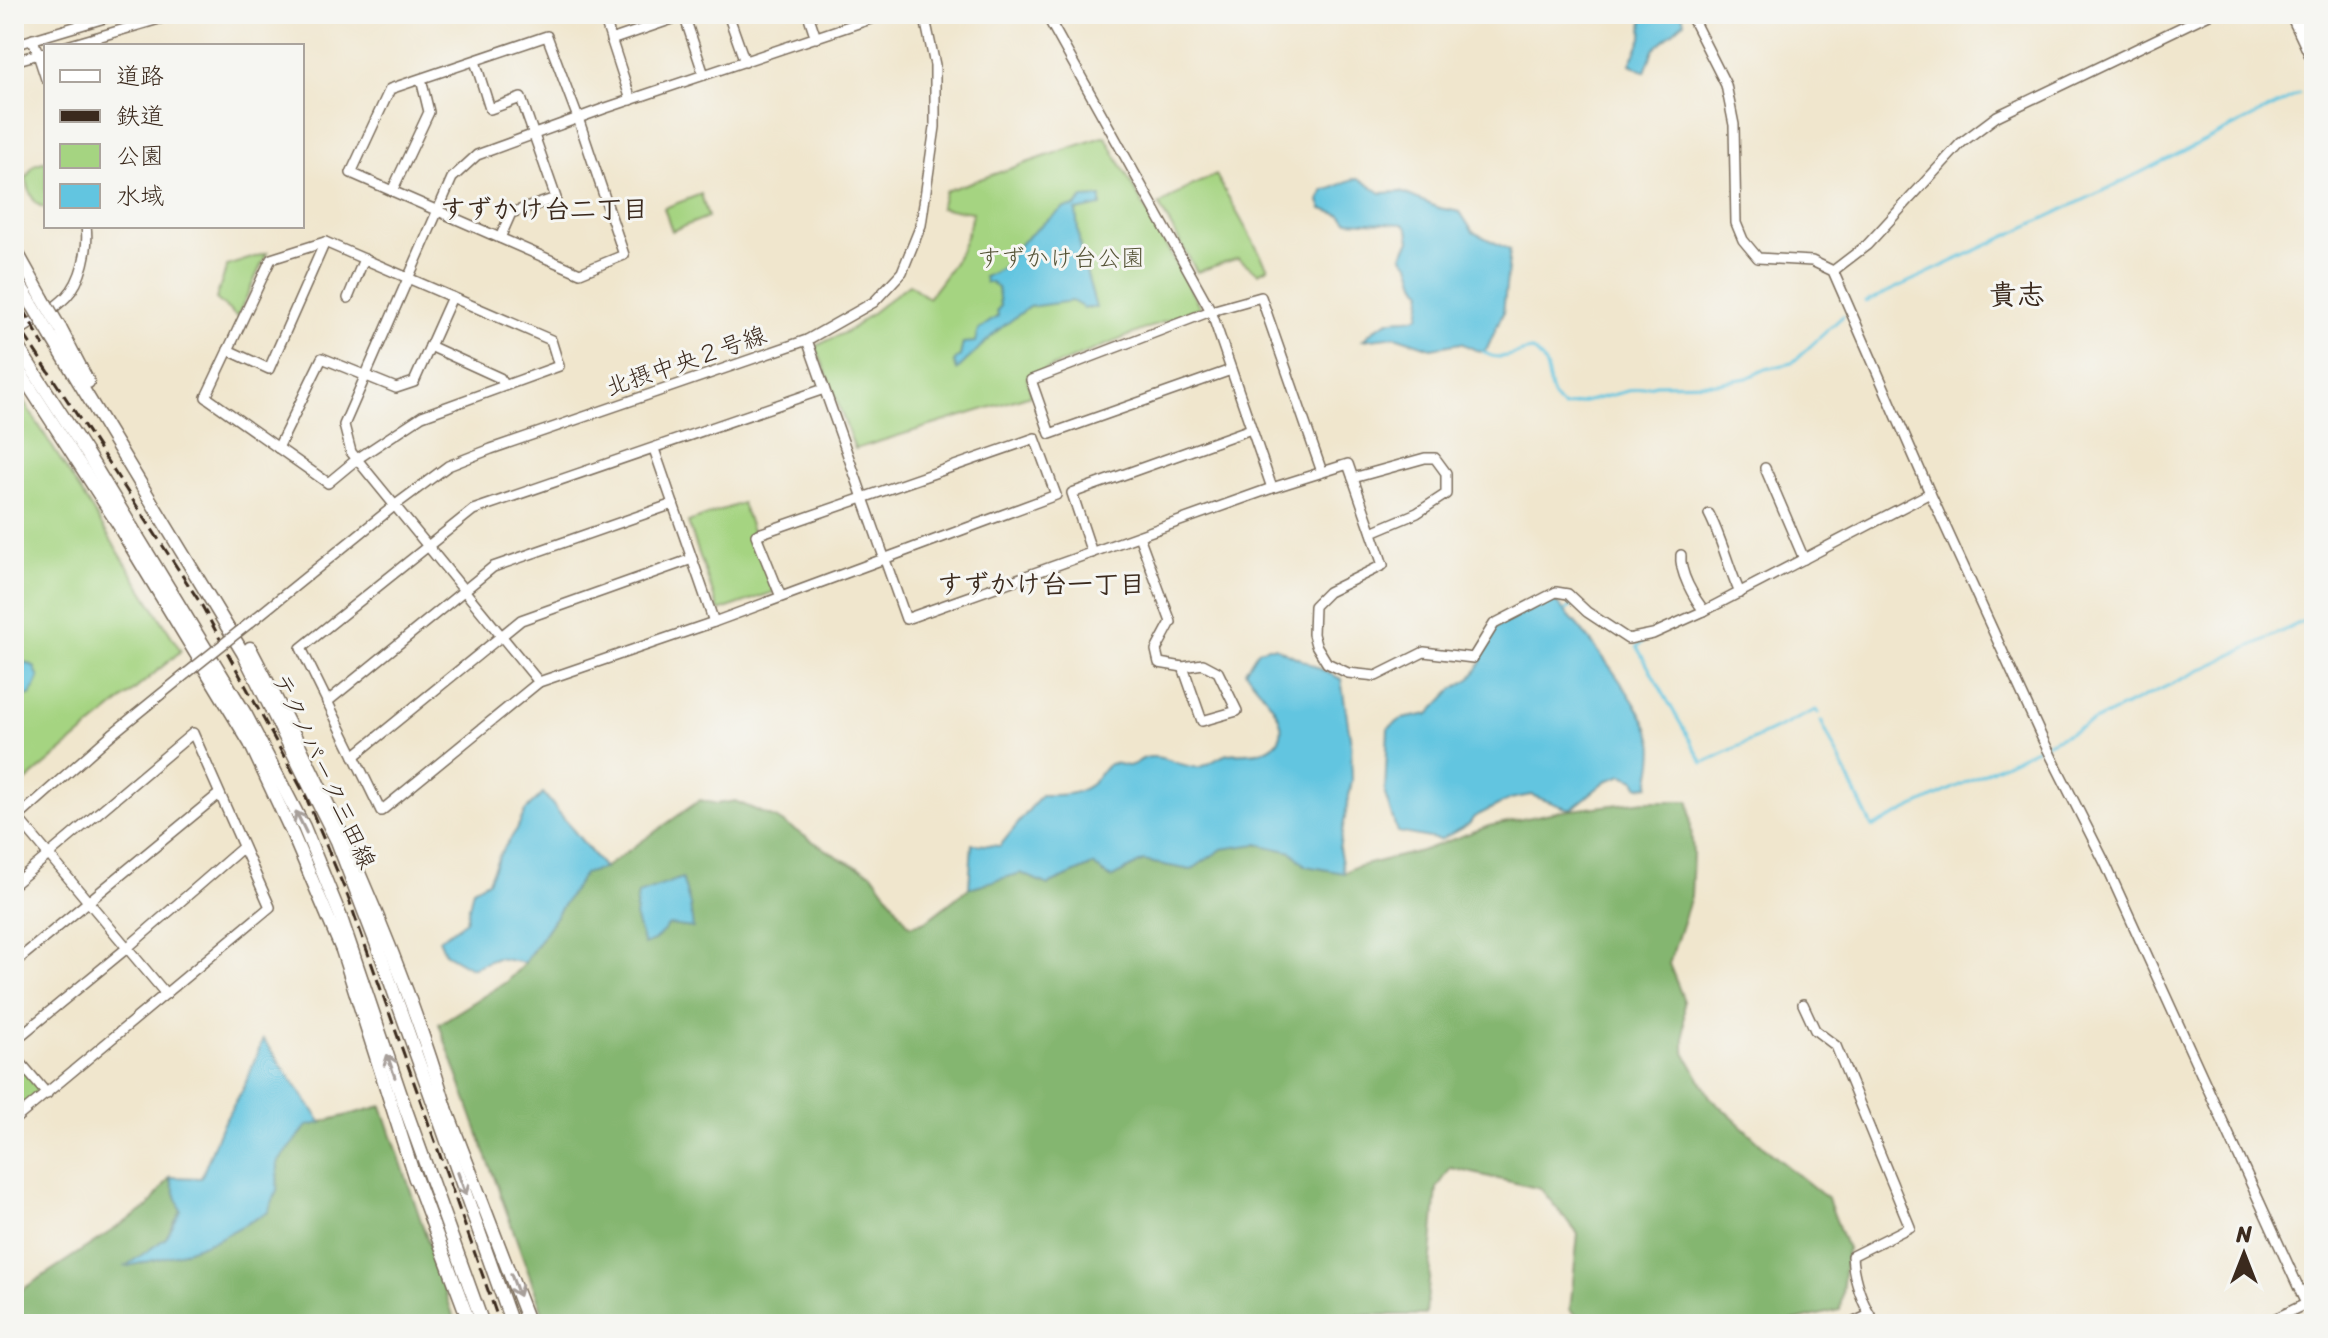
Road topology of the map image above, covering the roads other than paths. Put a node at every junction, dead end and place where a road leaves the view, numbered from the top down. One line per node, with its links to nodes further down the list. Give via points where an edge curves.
1 (118, 14): 14 (street)
2 (176, 14): 16 (street)
3 (603, 14): 15 (street)
4 (728, 14): 22 (street)
5 (808, 14): 13 (street)
6 (885, 14): 12 (street)
7 (924, 14): 44 (street, 北摂中央２号線, via 935,65 935,127 921,225 902,272 874,302)
8 (1046, 14): 41 (street)
9 (1690, 14): 35 (street, via 1726,85 1734,125 1736,223 1743,240 1758,258 1812,261)
10 (2209, 14): 35 (street, via 1997,116 1961,143 1867,245)
11 (2292, 14): 21 (main road)
12 (858, 18): 13 (street)
13 (816, 38): 22 (street)
14 (33, 39): 17 (street); 18 (street)
15 (611, 40): 23 (street, via 684,15); 25 (street)
16 (74, 44)
17 (14, 45)
18 (42, 53): 19 (street)
19 (14, 61)
20 (475, 61): 24 (street); 26 (street, via 547,36); 27 (street, via 490,109 521,98)
21 (2314, 61)
22 (745, 62): 23 (street)
23 (704, 75): 25 (street)
24 (421, 79): 28 (street, via 429,112); 28 (street, via 390,89 351,173)
25 (631, 100): 26 (street)
26 (578, 118): 27 (street); 31 (street, via 624,255 580,273)
27 (534, 134): 29 (street, via 477,155 452,178); 31 (street, via 556,198 511,213)
28 (392, 191): 29 (street)
29 (437, 211): 31 (street); 37 (street)
30 (86, 228): 43 (street, via 80,272 67,296)
31 (500, 238)
32 (325, 242): 34 (street); 47 (street, via 271,259); 47 (street, via 269,369)
33 (14, 247): 40 (main road)
34 (364, 259): 37 (street); 39 (street)
35 (1833, 271): 63 (street)
36 (14, 275): 40 (main road, テクノパーク三田線)
37 (408, 277): 38 (street); 50 (street)
38 (452, 297): 46 (street); 52 (street, via 551,340 559,366)
39 (348, 298)
40 (38, 302): 42 (main road, テクノパーク三田線, bridge)
41 (1211, 311): 49 (street); 49 (street, via 1031,380 1050,434); 60 (street, via 1261,297)
42 (56, 332): 51 (main road); 58 (main road, テクノパーク三田線)
43 (14, 334)
44 (807, 340): 53 (street); 66 (street, 北摂中央２号線, via 448,466)
45 (14, 341): 48 (main road, テクノパーク三田線)
46 (430, 346): 50 (street, via 414,382 396,388); 52 (street)
47 (228, 350): 55 (street, via 206,397)
48 (19, 360): 68 (main road); 80 (main road, テクノパーク三田線)
49 (1231, 370): 54 (street)
50 (365, 376): 55 (street, via 322,358); 57 (street, via 344,425)
51 (85, 377): 58 (main road); 102 (main road, via 249,645 301,744 374,904)
52 (505, 385): 57 (street, via 422,416)
53 (824, 389): 56 (street); 64 (street)
54 (1251, 429): 62 (street); 72 (street, via 1072,493)
55 (278, 448): 57 (street, via 328,483)
56 (654, 449): 65 (street); 71 (street, via 473,510)
57 (357, 459): 66 (street)
58 (128, 462): 96 (main road, テクノパーク三田線, via 243,653 337,841)
59 (1765, 468): 76 (street)
60 (1322, 472): 61 (street, via 1348,464); 62 (street)
61 (1353, 478): 69 (street); 69 (street, via 1425,458 1435,458 1446,473 1446,494)
62 (1272, 488): 70 (street)
63 (1930, 493): 76 (street); 106 (street)
64 (862, 496): 75 (street); 75 (street, via 1035,438 1056,495); 79 (street, via 756,535)
65 (673, 504): 74 (street); 77 (street, via 493,567)
66 (394, 506): 71 (street); 89 (street, 北摂中央２号線, bridge, via 112,734)
67 (1709, 514): 78 (street)
68 (121, 530): 80 (main road); 105 (main road, via 250,743 293,835 342,950)
69 (1372, 532): 81 (street, via 1383,565 1328,592 1314,606 1316,645 1327,663 1348,673 1376,676 1424,652 1473,658 1494,624 1556,592 1568,594 1628,639)
70 (1139, 536): 72 (street); 84 (street, via 1171,622 1156,650 1159,663)
71 (427, 546): 77 (street); 86 (street, via 301,648)
72 (1092, 553): 75 (street, via 906,619)
73 (1681, 555): 81 (street)
74 (692, 559): 82 (street); 83 (street, via 521,620)
75 (883, 559): 79 (street)
76 (1804, 559): 78 (street)
77 (463, 590): 83 (street); 86 (street)
78 (1740, 593): 81 (street)
79 (781, 597): 82 (street)
80 (178, 601): 103 (main road, テクノパーク三田線, one-way to 80, via 340,915 304,827)
81 (1704, 611)
82 (714, 622): 85 (street)
83 (501, 635): 85 (street); 87 (street)
84 (1183, 667): 84 (street, via 1202,721 1237,711 1218,672 1203,664)
85 (539, 682): 87 (street, via 381,811)
86 (327, 702): 87 (street)
87 (354, 756)
88 (219, 794): 90 (street); 91 (street, via 193,733); 93 (street)
89 (16, 819): 91 (street)
90 (242, 848): 94 (street); 97 (street, via 270,907)
91 (49, 854): 92 (street); 93 (street)
92 (14, 884)
93 (89, 902): 94 (street); 95 (street)
94 (127, 948): 97 (street); 99 (street)
95 (14, 963)
96 (390, 981): 102 (main road); 110 (main road, テクノパーク三田線, one-way to 110)
97 (166, 994): 101 (street)
98 (1803, 1004): 107 (street, via 1815,1030 1836,1046 1910,1227 1852,1256)
99 (14, 1041)
100 (14, 1055): 101 (street)
101 (47, 1094): 104 (street)
102 (446, 1108): 111 (main road, one-way to 111)
103 (406, 1110): 105 (main road); 109 (main road, テクノパーク三田線)
104 (14, 1120)
105 (415, 1179): 108 (main road)
106 (2310, 1302): 114 (street)
107 (1869, 1315): 112 (street); 113 (street)
108 (470, 1324)
109 (483, 1324)
110 (512, 1324)
111 (529, 1324)
112 (1850, 1324)
113 (1876, 1324)
114 (2264, 1324)

